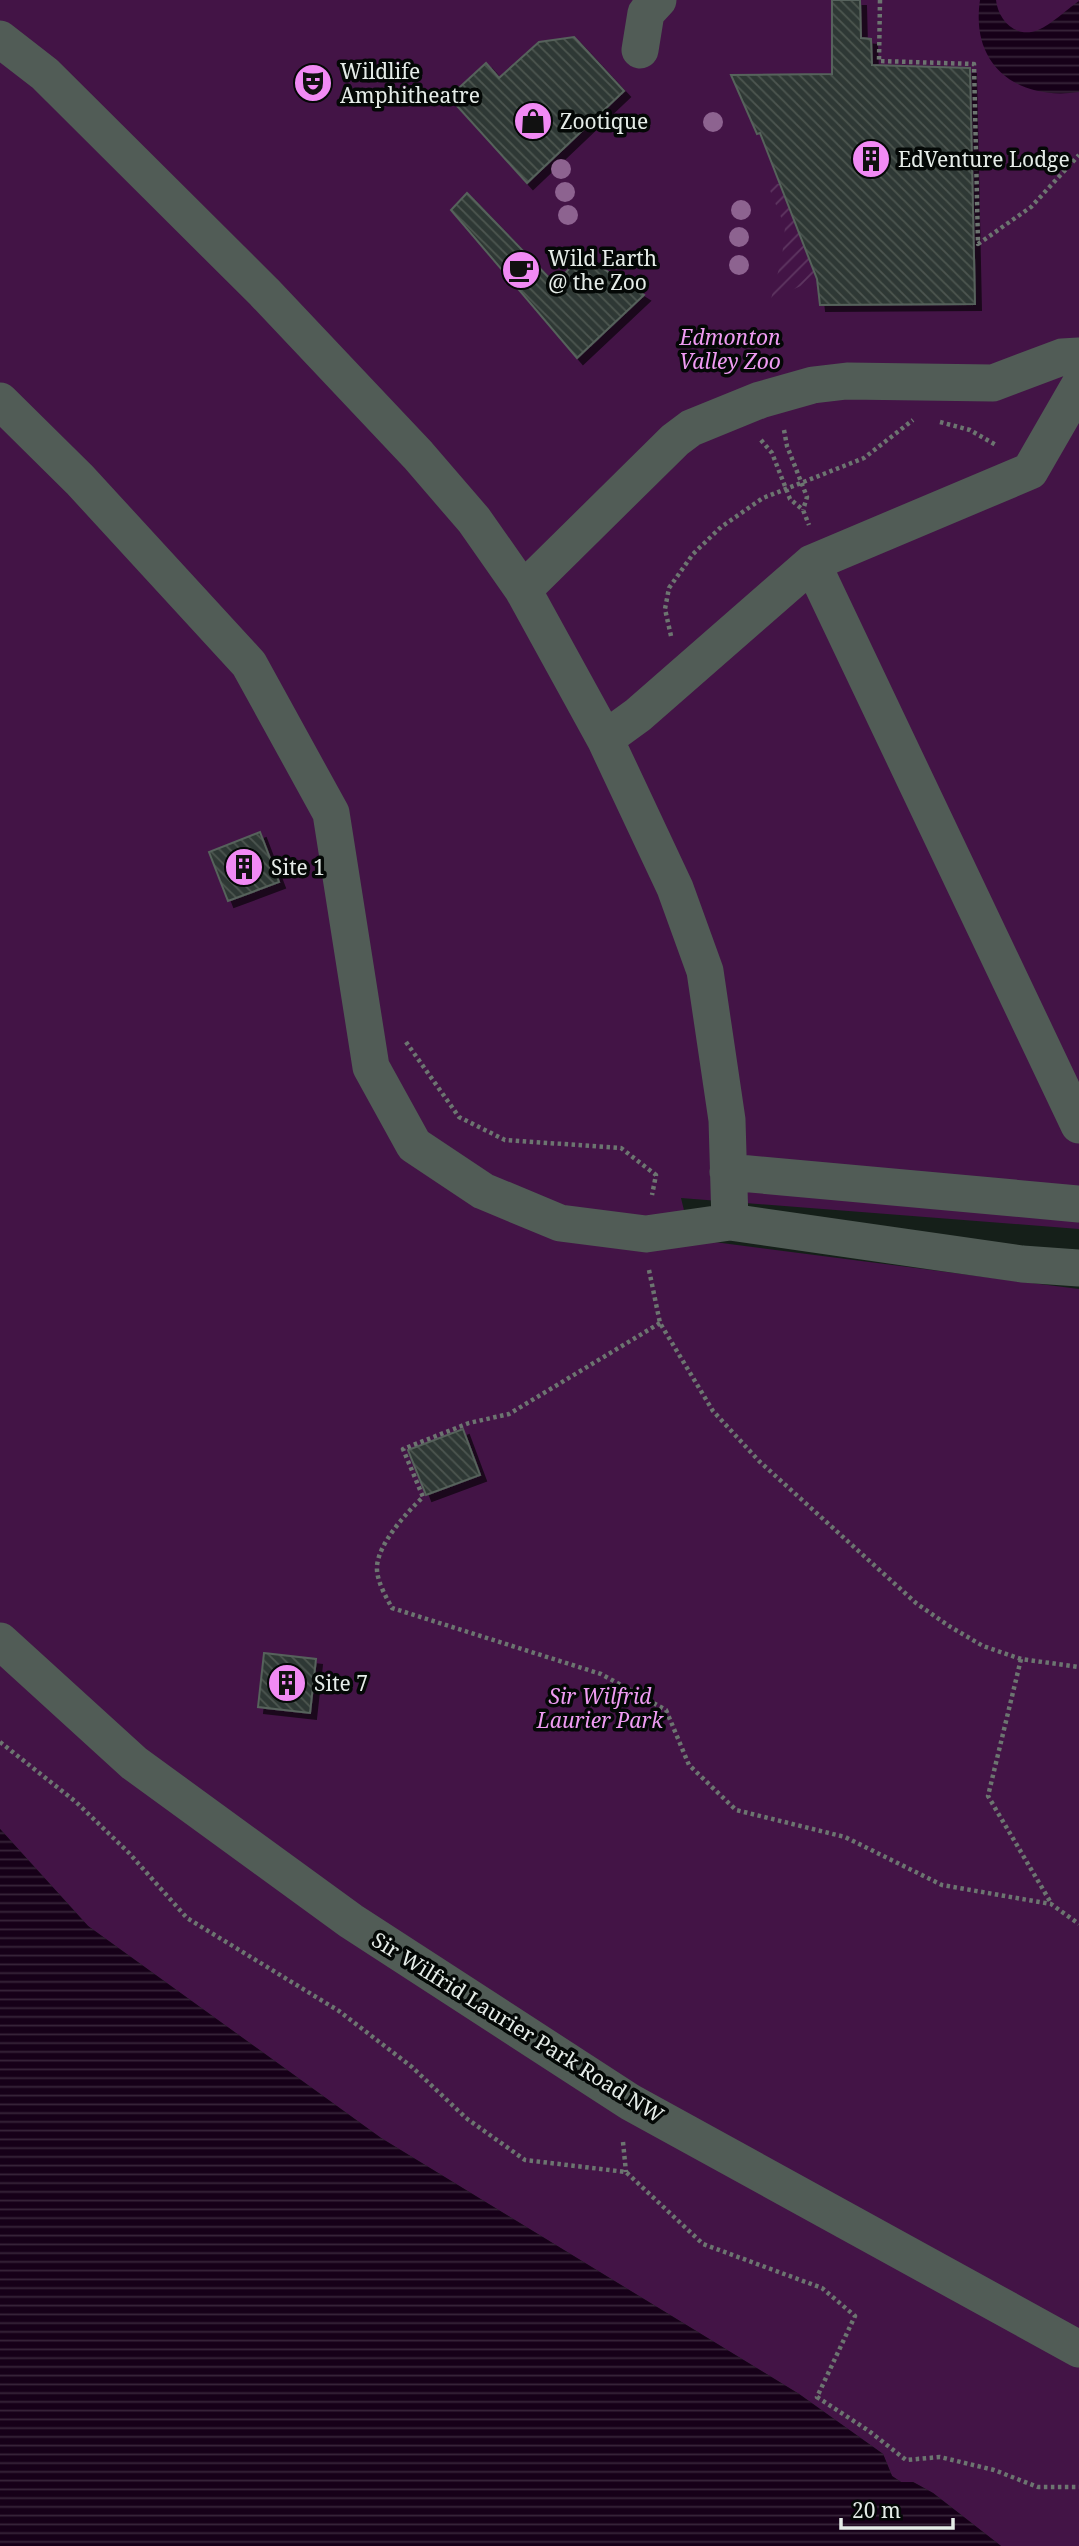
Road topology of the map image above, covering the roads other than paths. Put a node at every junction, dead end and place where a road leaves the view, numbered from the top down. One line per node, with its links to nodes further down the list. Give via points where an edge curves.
1 (627, 0): 2 (street, via 640,50 646,13)
2 (658, 0)
3 (0, 39): 8 (street, via 45,75 264,292 418,455 474,520)
4 (1079, 356): 8 (street, via 1062,357 993,383 847,381 813,385 691,428)
5 (1079, 386): 7 (street, via 1030,471)
6 (0, 401): 13 (street, via 80,480 249,664 331,813 371,1067 414,1145 483,1191 560,1223 646,1234)
7 (812, 563): 9 (street); 10 (street)
8 (523, 590): 9 (street)
9 (606, 739): 11 (street, via 675,888 705,971 727,1119)
10 (1079, 1125)
11 (728, 1172): 12 (street); 13 (street)
12 (1079, 1204)
13 (730, 1222): 14 (street)
14 (1079, 1268)
15 (0, 1641): 16 (street, Sir Wilfrid Laurier Park Road NW, via 134,1762 351,1921 630,2102)
16 (1079, 2348)

